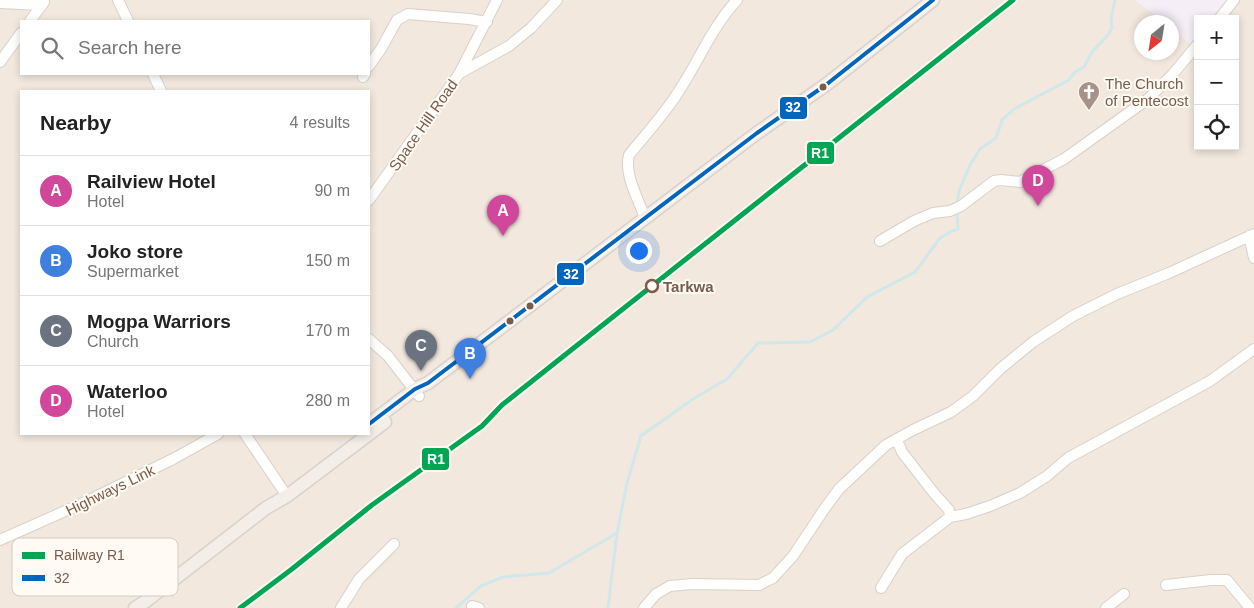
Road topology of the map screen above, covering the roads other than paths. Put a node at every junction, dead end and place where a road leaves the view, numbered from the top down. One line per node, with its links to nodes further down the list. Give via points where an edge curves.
1 (118, 0): 11 (street)
2 (497, 0): 12 (street, Space Hill Road)
3 (557, 0): 17 (street, via 509,46)
4 (736, 0): 21 (street, via 713,30 677,95 629,155 628,173)
5 (933, 0): 21 (main road)
6 (1234, 0): 9 (street)
7 (43, 2): 8 (street); 10 (street)
8 (0, 3)
9 (1222, 15)
10 (31, 20)
11 (128, 20)
12 (487, 22): 16 (street, via 408,14 397,20); 17 (street, Space Hill Road)
13 (20, 34): 15 (street)
14 (1194, 49): 23 (street, via 1148,99 1064,159 1020,182 994,181 960,206 914,221)
15 (0, 62)
16 (370, 65)
17 (459, 74): 20 (street, Space Hill Road)
18 (153, 75): 19 (street)
19 (161, 90)
20 (370, 199)
21 (645, 218): 27 (main road)
22 (1252, 235): 24 (street); 34 (street, via 1073,316 1033,342 951,412)
23 (880, 241)
24 (1254, 258)
25 (370, 340): 27 (street, via 388,356)
26 (1254, 349): 36 (street, via 1202,386 1068,458 1020,493 990,506)
27 (417, 393): 28 (main road); 29 (main road)
28 (370, 423)
29 (370, 428)
30 (216, 435): 37 (street, Highways Link, via 81,504)
31 (246, 435): 35 (street)
32 (354, 435): 35 (main road)
33 (361, 435): 35 (main road)
34 (897, 440): 36 (street, via 902,452 949,510); 46 (street, via 886,445 839,489 793,556 773,578 758,585 670,586 656,594)
35 (284, 493): 39 (main road)
36 (950, 517): 41 (street, via 902,554)
37 (0, 540)
38 (394, 544): 45 (street, via 359,579)
39 (178, 576)
40 (1166, 585): 48 (street, via 1227,580)
41 (881, 588)
42 (1124, 594): 47 (street)
43 (152, 596): 44 (main road)
44 (135, 608)
45 (341, 608)
46 (644, 608)
47 (1106, 608)
48 (1250, 608)

